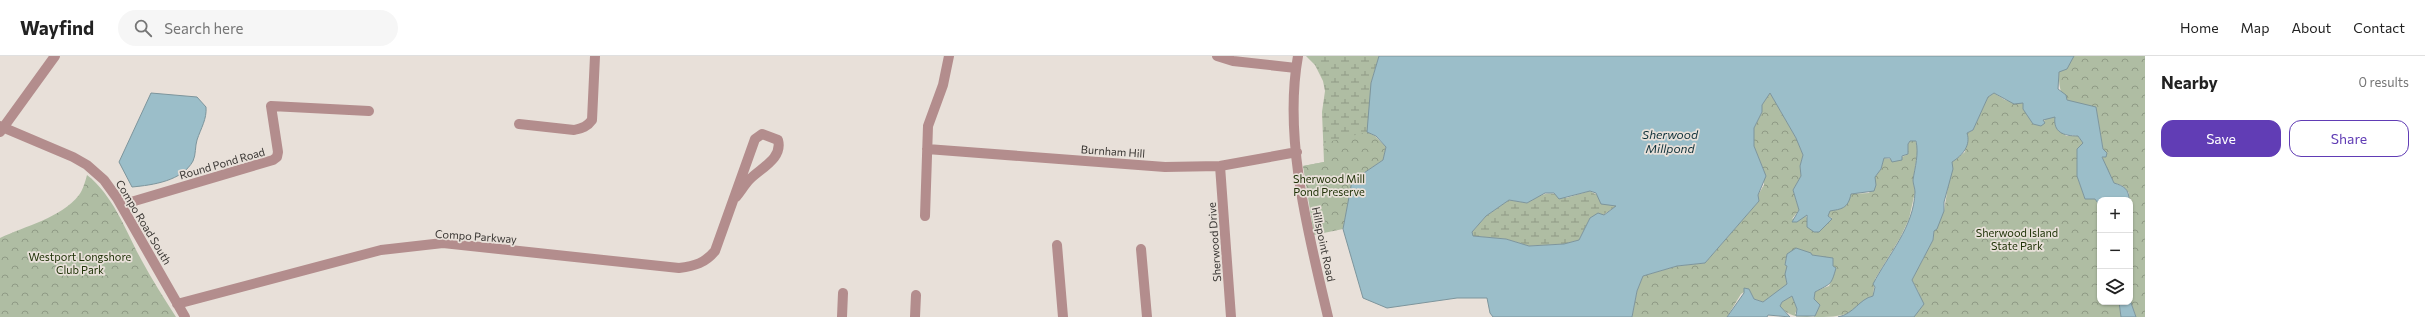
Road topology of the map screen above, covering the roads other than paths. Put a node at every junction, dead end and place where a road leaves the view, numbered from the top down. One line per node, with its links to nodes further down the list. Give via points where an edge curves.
1 (55, 56): 9 (street)
2 (595, 56): 8 (street, via 592,120 589,124 574,130)
3 (949, 56): 10 (street, via 943,85 928,126)
4 (1217, 56): 6 (street, via 1233,61)
5 (1298, 56): 6 (street, Hillspoint Road)
6 (1296, 68): 11 (street, Hillspoint Road, via 1293,109)
7 (368, 111): 14 (street, Round Pond Road, via 271,106 278,152 273,160)
8 (519, 124)
9 (1, 128): 14 (street, Compo Road South, via 60,151 87,165 104,180)
10 (927, 150): 12 (street, Burnham Hill, via 1165,167); 15 (street)
11 (1297, 152): 12 (street, Burnham Hill); 27 (street, Hillspoint Road, via 1308,236)
12 (1220, 166): 26 (street, Sherwood Drive)
13 (736, 197): 13 (street, Compo Parkway, via 758,136 767,134 778,140 777,153 750,179); 20 (street, Compo Parkway, via 715,251 708,260 695,266 679,268 443,244 408,246 381,250)
14 (121, 205): 20 (street, Compo Road South)
15 (925, 216)
16 (1057, 245): 24 (street)
17 (1141, 249): 25 (street)
18 (843, 293): 22 (street)
19 (916, 295): 23 (street)
20 (177, 304): 21 (street, Compo Road South)
21 (185, 317)
22 (842, 317)
23 (916, 317)
24 (1063, 317)
25 (1146, 317)
26 (1231, 317)
27 (1328, 317)

